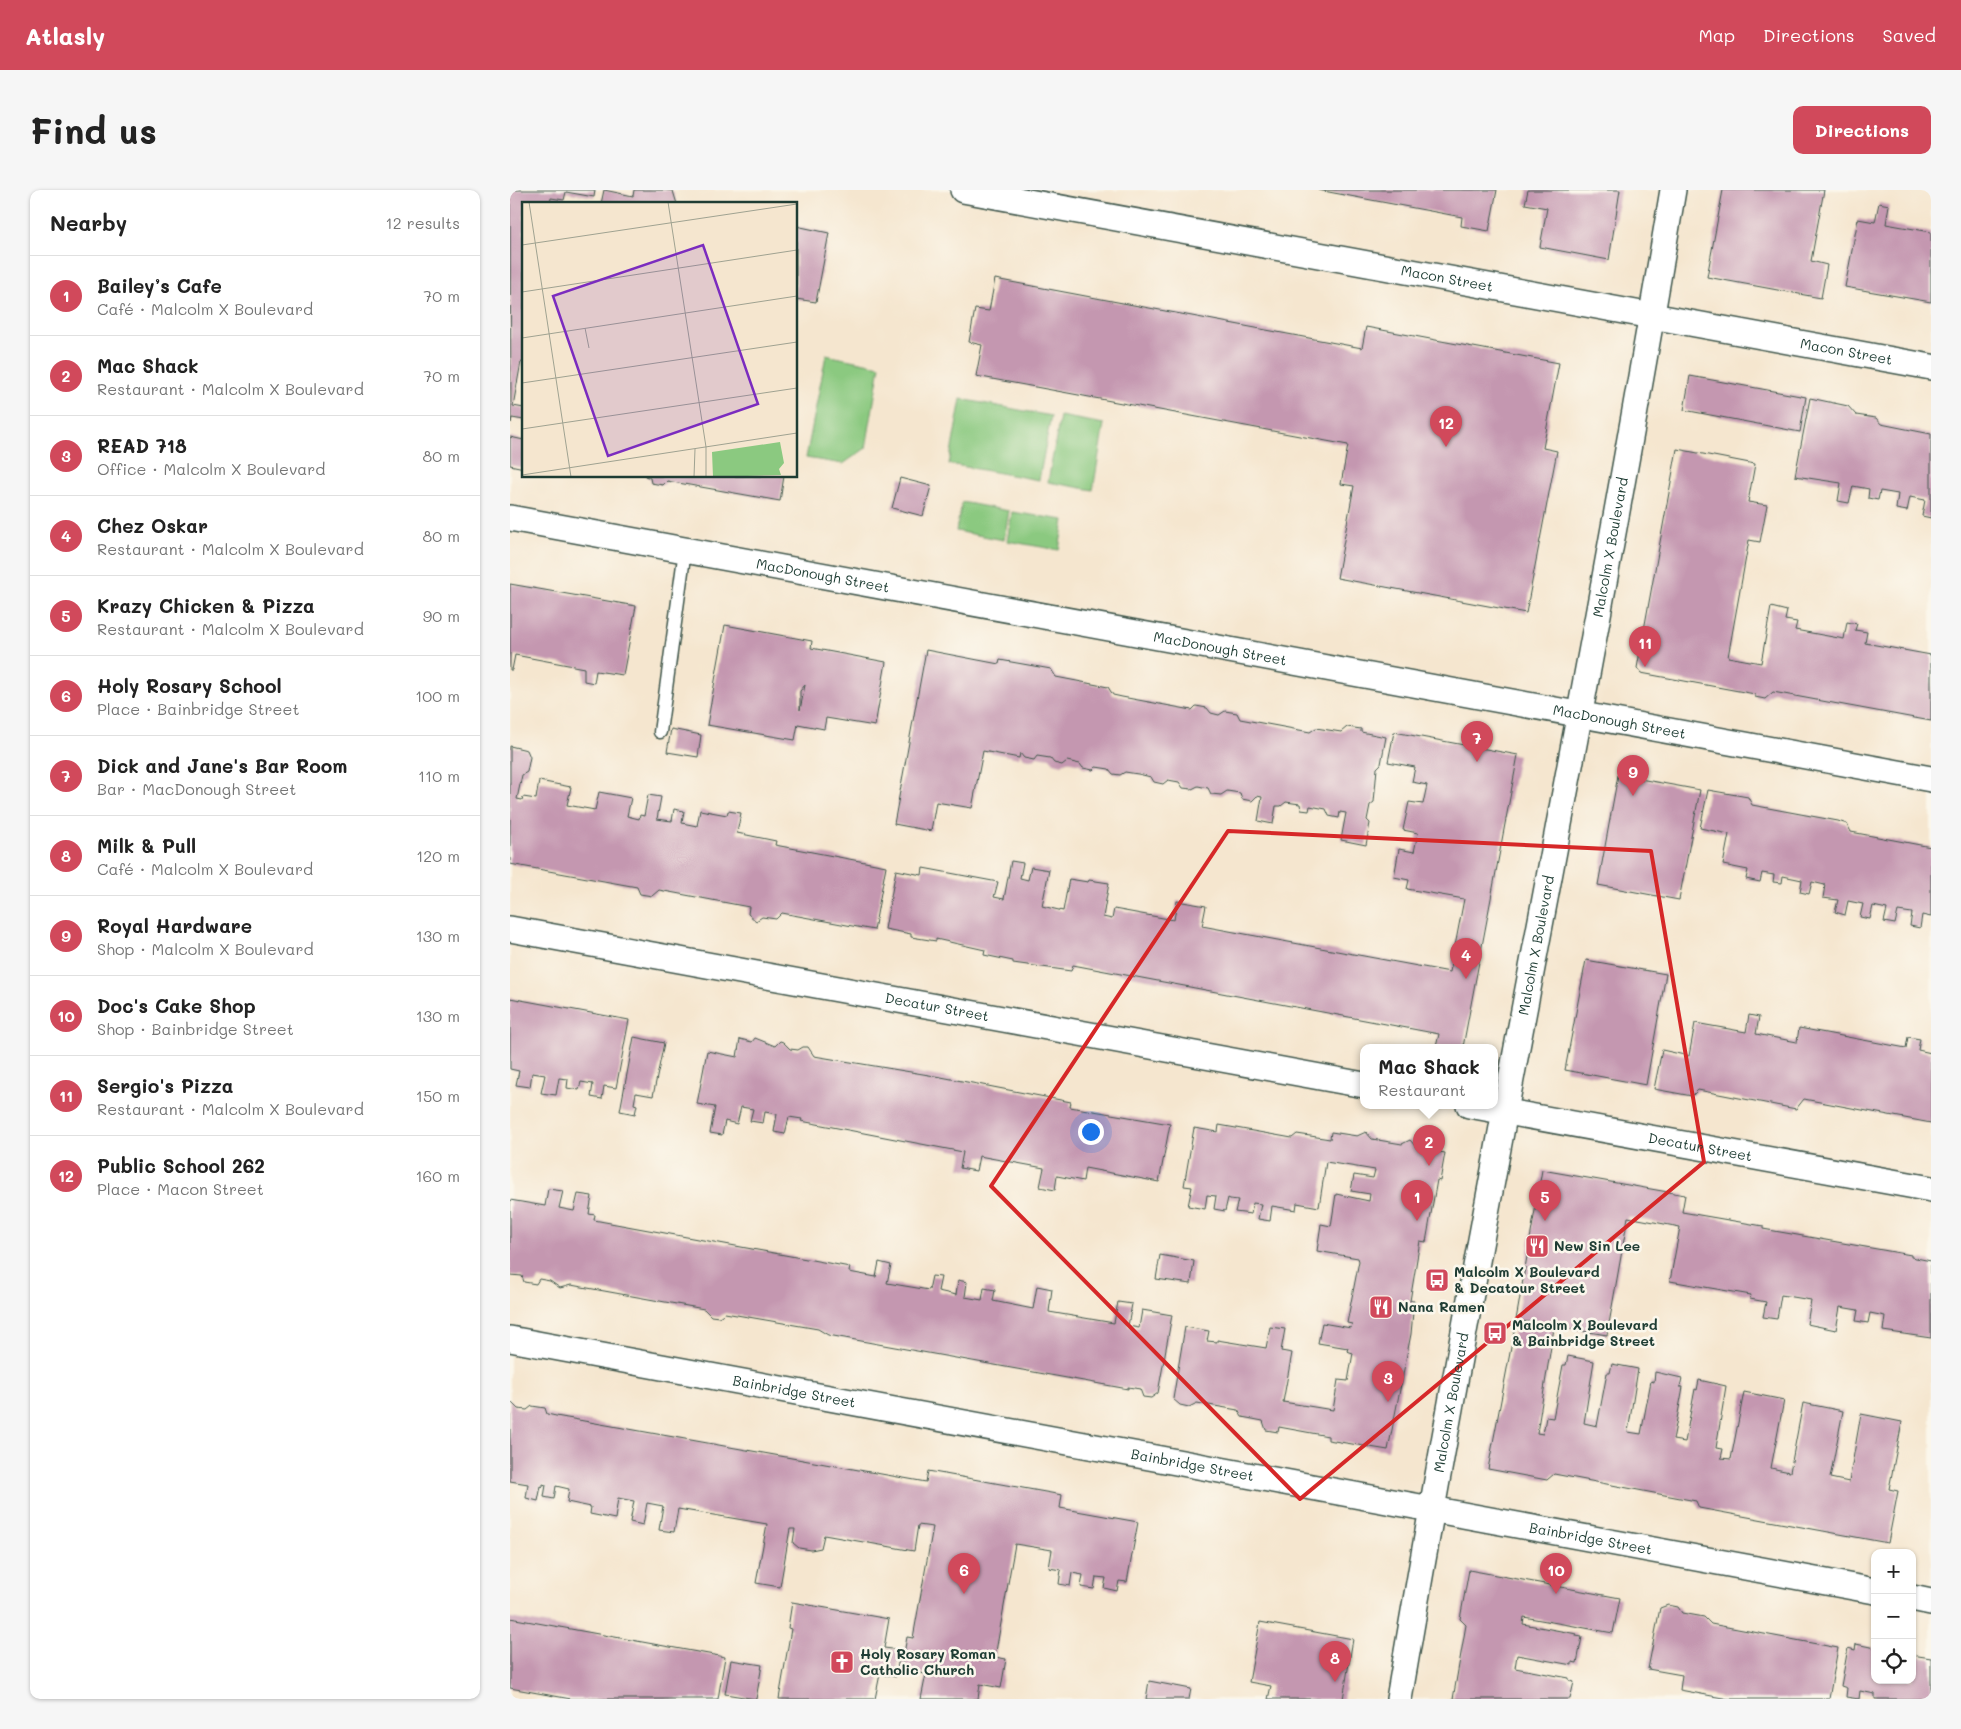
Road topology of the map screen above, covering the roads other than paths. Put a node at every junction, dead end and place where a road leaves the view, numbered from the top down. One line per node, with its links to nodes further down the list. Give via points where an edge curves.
1 (963, 190): 3 (street, Macon Street)
2 (1673, 190): 3 (street, Malcolm X Boulevard)
3 (1651, 315): 4 (street, Macon Street); 7 (street, Malcolm X Boulevard)
4 (1931, 367)
5 (510, 518): 6 (street, MacDonough Street)
6 (685, 550): 7 (street, MacDonough Street); 8 (lane)
7 (1580, 714): 9 (street, MacDonough Street); 13 (street, Malcolm X Boulevard)
8 (660, 732)
9 (1931, 779)
10 (510, 929): 11 (street, Decatur Street)
11 (1360, 1084)
12 (1491, 1109): 13 (street, Decatur Street)
13 (1506, 1112): 14 (street, Decatur Street); 16 (street, Malcolm X Boulevard)
14 (1931, 1189)
15 (510, 1339): 16 (street, Bainbridge Street)
16 (1431, 1509): 17 (street, Bainbridge Street); 20 (street, Malcolm X Boulevard)
17 (1871, 1590)
18 (1916, 1599): 19 (street)
19 (1931, 1602)
20 (1399, 1699)

